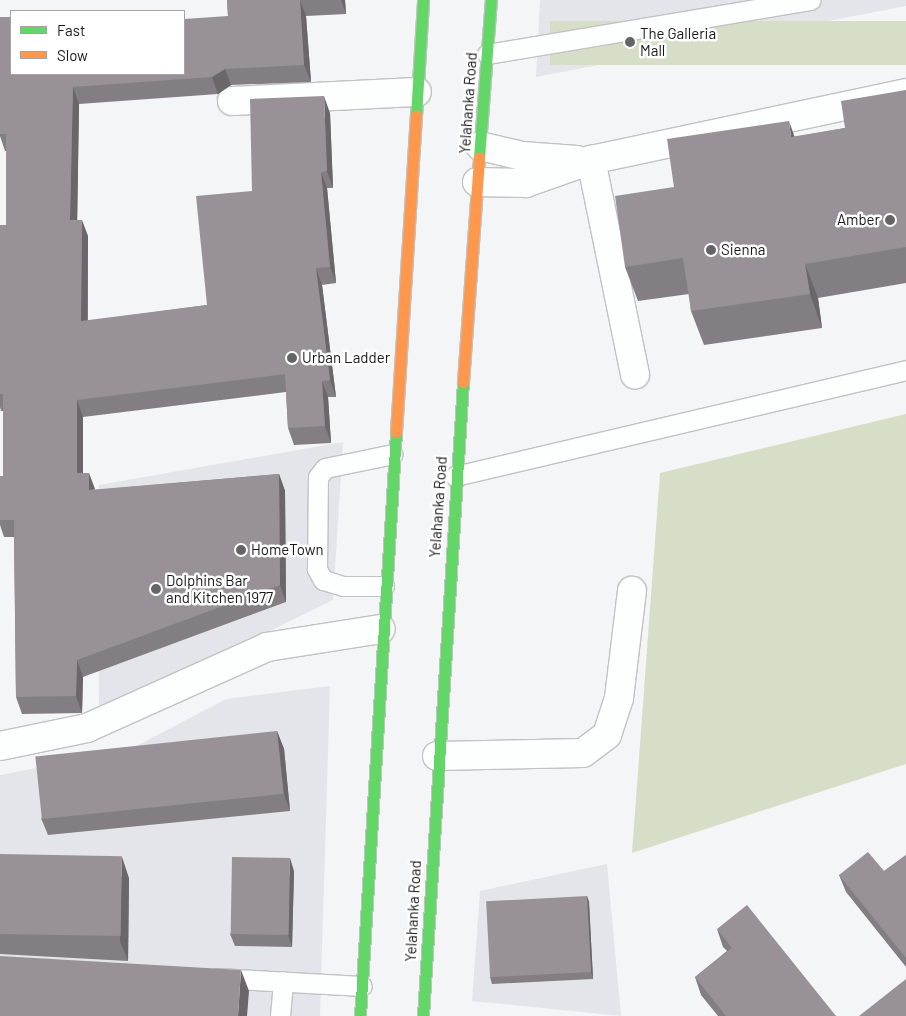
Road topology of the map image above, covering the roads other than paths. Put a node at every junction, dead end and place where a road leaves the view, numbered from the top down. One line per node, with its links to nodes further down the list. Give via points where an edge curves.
1 (423, 0): 5 (main road)
2 (491, 0): 4 (main road, Yelahanka Road)
3 (811, 0): 4 (lane)
4 (487, 54): 8 (main road, Yelahanka Road)
5 (417, 92): 7 (street); 13 (main road)
6 (906, 92): 9 (street)
7 (232, 101)
8 (480, 146): 9 (street, via 522,156); 10 (main road, Yelahanka Road)
9 (591, 160): 10 (street, via 526,183); 12 (street)
10 (477, 182): 14 (main road, Yelahanka Road)
11 (906, 370): 14 (lane)
12 (635, 375)
13 (393, 454): 15 (main road); 15 (lane, via 325,468 318,477 317,569 323,580)
14 (455, 476): 19 (main road, Yelahanka Road)
15 (384, 586): 17 (main road)
16 (632, 591): 19 (street, via 619,698 607,735 583,753)
17 (381, 629): 18 (street, via 267,647 87,728); 22 (main road)
18 (0, 746)
19 (437, 756): 25 (main road, Yelahanka Road)
20 (195, 976): 21 (lane)
21 (283, 981): 22 (lane); 23 (lane)
22 (362, 986): 24 (main road)
23 (280, 1016)
24 (360, 1016)
25 (423, 1016)

